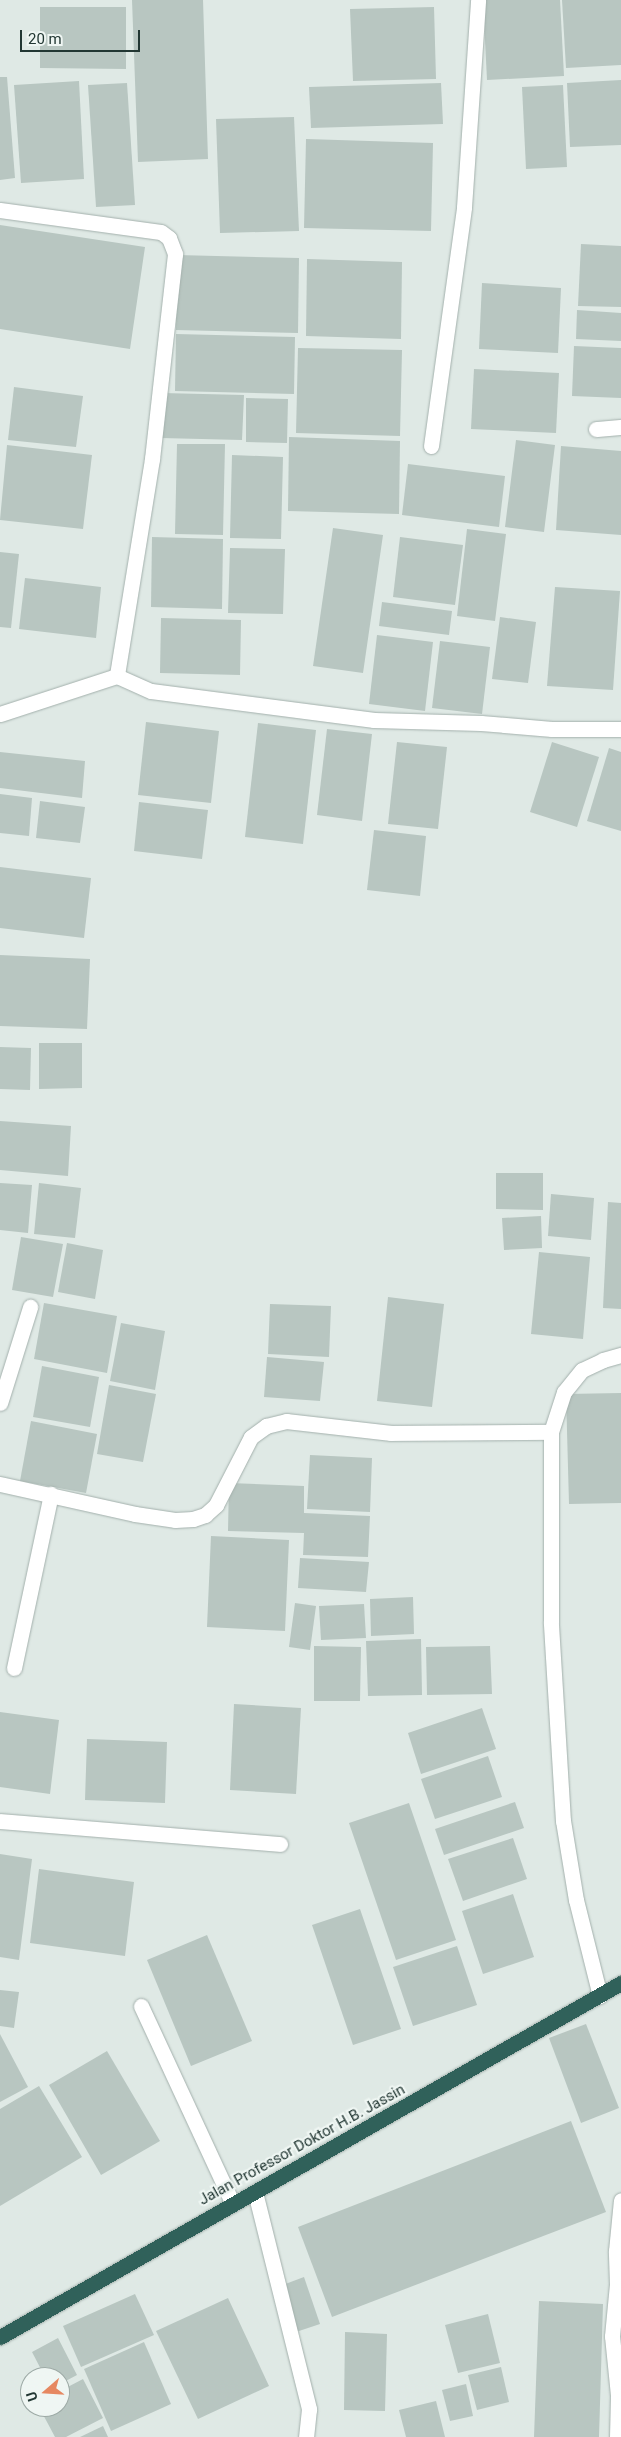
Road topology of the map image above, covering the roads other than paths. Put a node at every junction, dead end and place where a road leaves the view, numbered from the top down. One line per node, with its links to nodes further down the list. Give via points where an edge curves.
1 (478, 0): 5 (street, via 464,207)
2 (0, 210): 6 (street, via 161,232 168,238 175,254 152,459)
3 (621, 427): 4 (street)
4 (596, 429)
5 (431, 446)
6 (117, 676): 7 (street); 8 (street, via 150,691 374,720 552,729)
7 (0, 714)
8 (621, 729)
9 (30, 1307): 11 (street)
10 (621, 1356): 12 (street, via 602,1360 582,1370 564,1392)
11 (0, 1403)
12 (551, 1432): 14 (street, via 390,1433 286,1421 266,1426 251,1437 216,1505 193,1519 175,1520 135,1514); 19 (street, via 551,1622 563,1820 576,1900)
13 (0, 1484): 14 (street)
14 (51, 1494): 15 (street)
15 (14, 1668)
16 (0, 1821): 17 (street)
17 (280, 1844)
18 (621, 1983): 19 (highway, Jalan Professor Doktor H.B. Jassin)
19 (600, 1996): 21 (highway, Jalan Professor Doktor H.B. Jassin)
20 (141, 2006): 23 (street)
21 (255, 2192): 23 (highway, Jalan Professor Doktor H.B. Jassin); 25 (street, via 309,2409)
22 (621, 2200): 26 (street, via 612,2336 618,2394)
23 (232, 2204): 24 (highway, Jalan Professor Doktor H.B. Jassin)
24 (0, 2337)
25 (306, 2437)
26 (617, 2437)

